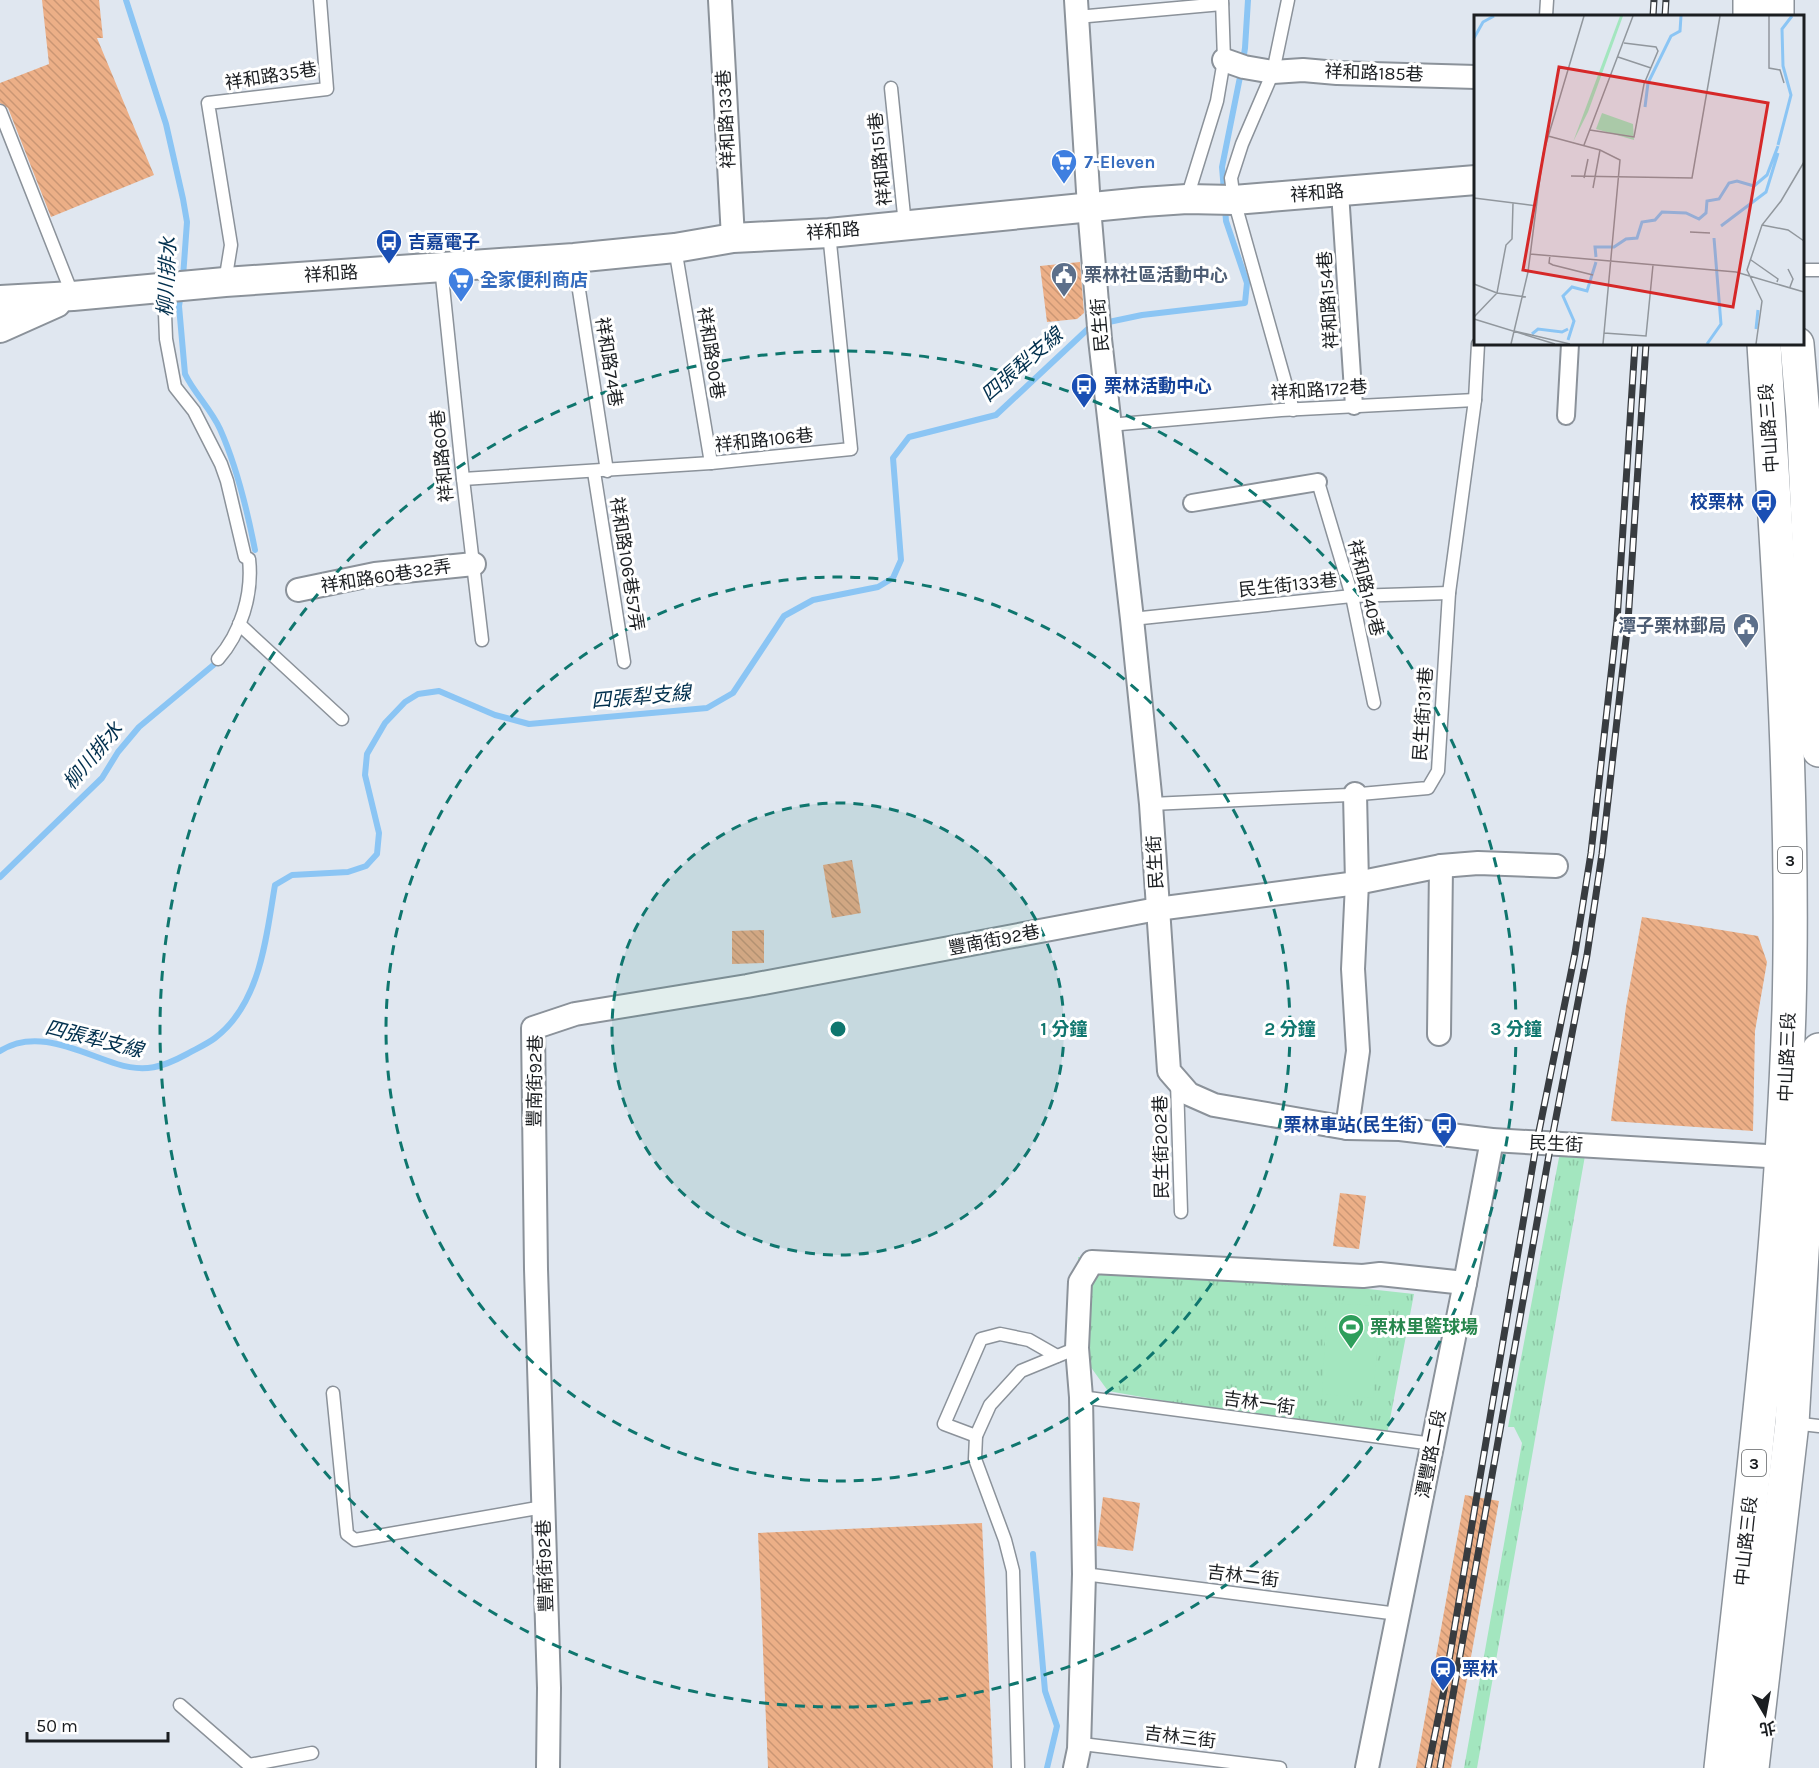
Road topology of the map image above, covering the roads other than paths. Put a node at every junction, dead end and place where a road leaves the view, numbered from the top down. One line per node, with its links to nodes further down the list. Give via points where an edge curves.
1 (320, 0): 26 (lane, 祥和路35巷, via 327,89 208,103 231,245)
2 (720, 0): 22 (street, 祥和路133巷)
3 (1288, 0): 11 (lane)
4 (1547, 0): 8 (lane)
5 (1777, 0): 9 (main road)
6 (1222, 2): 7 (lane); 10 (lane)
7 (1076, 9): 19 (street, 民生街)
8 (1546, 15)
9 (1778, 15)
10 (1234, 63): 11 (street, 祥和路185巷); 17 (lane, via 1216,101)
11 (1273, 72): 12 (street, 祥和路185巷); 18 (lane, via 1242,144 1232,178)
12 (1474, 77)
13 (891, 88): 20 (lane, 祥和路151巷)
14 (0, 111): 28 (lane)
15 (1474, 180): 16 (street, 祥和路)
16 (1340, 192): 18 (street, 祥和路); 36 (street, 祥和路154巷)
17 (1187, 199): 18 (street, 祥和路); 19 (street, 祥和路)
18 (1234, 200): 37 (lane)
19 (1089, 207): 20 (street, 祥和路); 39 (street, 民生街)
20 (905, 225): 21 (street, 祥和路)
21 (829, 232): 22 (street, 祥和路); 40 (lane, 祥和路106巷, via 851,449)
22 (733, 238): 23 (street, 祥和路)
23 (675, 248): 24 (street, 祥和路); 40 (lane, 祥和路90巷)
24 (574, 258): 25 (street, 祥和路); 41 (lane, 祥和路74巷)
25 (441, 267): 26 (street, 祥和路); 43 (lane, 祥和路60巷)
26 (225, 282): 27 (street, 祥和路)
27 (174, 286): 28 (street, 祥和路); 53 (lane, via 166,339 175,387 201,423 221,464 244,557 249,559 251,578)
28 (73, 296): 29 (street, 祥和路); 30 (street, 祥和路)
29 (0, 300)
30 (0, 328)
31 (1478, 345): 35 (lane)
32 (1570, 345): 38 (street)
33 (1764, 345): 47 (main road, 中山路三段 / 3)
34 (1797, 345): 46 (main road, 中山路三段)
35 (1475, 400): 36 (lane, 祥和路172巷); 50 (lane, 民生街131巷)
36 (1354, 406): 37 (lane, 祥和路172巷)
37 (1293, 410): 39 (lane, 祥和路172巷)
38 (1566, 416)
39 (1110, 424): 52 (street, 民生街)
40 (711, 464): 41 (lane, 祥和路106巷)
41 (607, 471): 42 (lane, 祥和路106巷)
42 (594, 472): 43 (lane, 祥和路106巷); 56 (lane, 祥和路106巷57弄)
43 (462, 479): 48 (lane, 祥和路60巷)
44 (1318, 483): 45 (street); 51 (lane, 祥和路140巷)
45 (1192, 502)
46 (1814, 556): 47 (street); 59 (main road, 中山路三段)
47 (1778, 563): 71 (main road, 中山路三段 / 3)
48 (474, 564): 49 (street, 祥和路60巷32弄, via 375,574); 54 (lane, 祥和路60巷)
49 (298, 590)
50 (1449, 593): 51 (lane, 民生街133巷); 60 (lane, 民生街131巷, via 1438,771 1428,789)
51 (1352, 596): 52 (lane, 民生街133巷); 57 (lane, 祥和路140巷)
52 (1132, 619): 61 (street, 民生街)
53 (239, 624): 55 (lane, via 233,640); 58 (lane)
54 (482, 640)
55 (218, 659)
56 (624, 662)
57 (1374, 703)
58 (342, 719)
59 (1819, 750)
60 (1355, 794): 61 (lane, 民生街131巷); 64 (street)
61 (1151, 804): 65 (street, 民生街)
62 (1441, 866): 63 (street); 64 (street); 66 (street)
63 (1556, 866)
64 (1357, 883): 65 (street); 69 (street, via 1353,969 1358,1051)
65 (1157, 909): 68 (street, 民生街, via 1169,1071); 80 (street, 豐南街92巷, via 575,1014 533,1028)
66 (1439, 1034)
67 (1819, 1050): 71 (main road, 中山路三段 / 3)
68 (1177, 1081): 69 (street, 民生街, via 1189,1094 1214,1105); 72 (lane, 民生街202巷)
69 (1347, 1128): 70 (street, 民生街, via 1400,1129)
70 (1492, 1140): 71 (street, 民生街); 73 (street, 潭豐路二段)
71 (1803, 1166): 77 (main road, 中山路三段 / 3); 91 (main road, 中山路三段 / 3, via 1770,1325)
72 (1181, 1212)
73 (1465, 1283): 74 (street, via 1380,1274 1092,1262 1080,1282); 79 (street, 潭豐路二段)
74 (1067, 1352): 76 (street); 78 (lane, via 1021,1371 990,1405); 78 (lane, via 1000,1334 981,1339 945,1424)
75 (333, 1393): 80 (lane, via 347,1534 355,1540)
76 (1080, 1397): 79 (lane, 吉林一街); 81 (street)
77 (1806, 1425): 92 (main road, 中山路三段 / 3)
78 (976, 1436): 88 (lane, via 975,1459 1013,1571)
79 (1433, 1444): 82 (street, 潭豐路二段)
80 (543, 1507): 87 (street, 豐南街92巷)
81 (1084, 1574): 82 (lane, 吉林二街); 85 (street)
82 (1398, 1614): 90 (street, 潭豐路二段)
83 (180, 1705): 86 (lane)
84 (312, 1753): 86 (lane)
85 (1077, 1759): 89 (lane, 吉林三街, via 1082,1744)
86 (249, 1767)
87 (548, 1768)
88 (1018, 1768)
89 (1280, 1768)
90 (1367, 1768)
91 (1721, 1768)
92 (1752, 1768)

